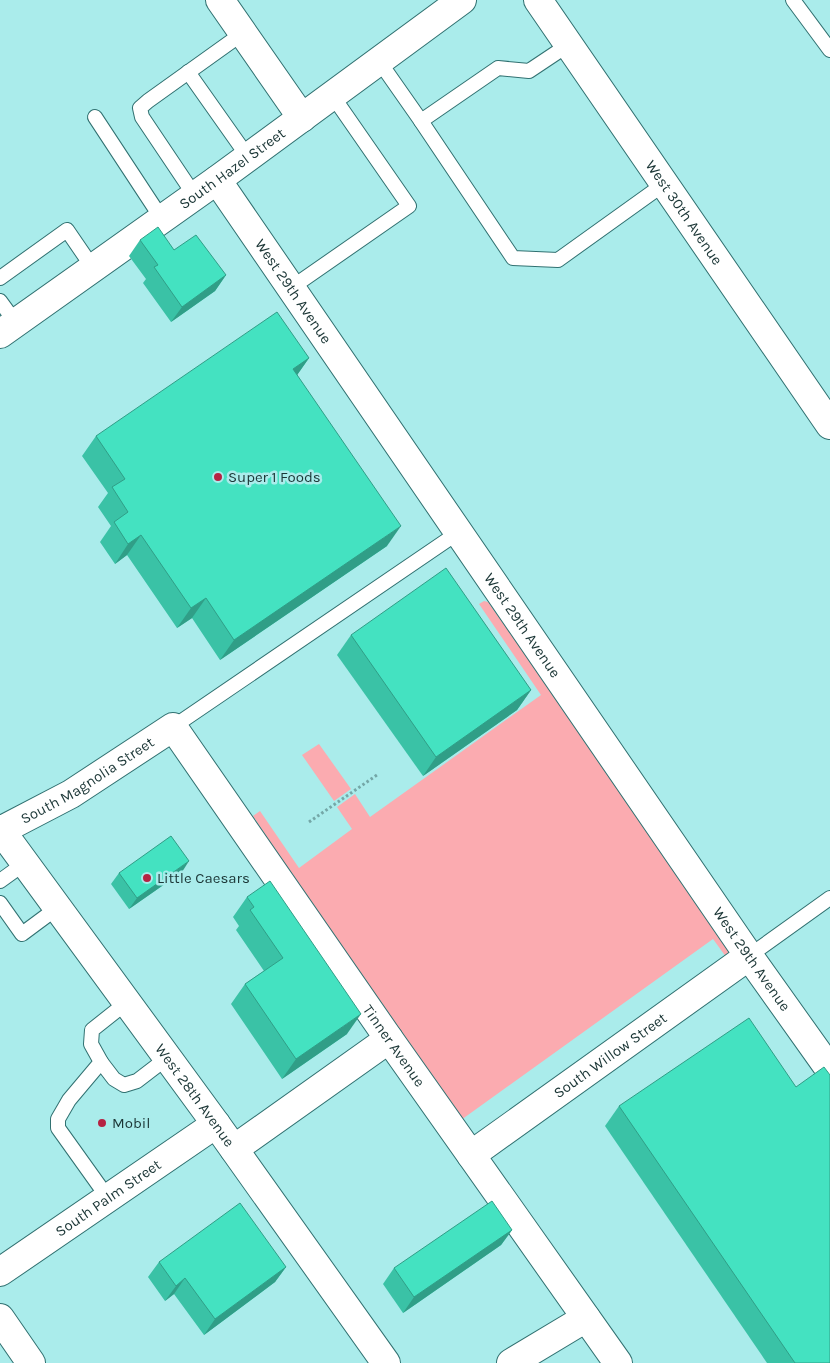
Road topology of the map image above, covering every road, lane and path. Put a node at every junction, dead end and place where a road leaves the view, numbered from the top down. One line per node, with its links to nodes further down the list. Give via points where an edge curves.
1 (220, 0): 5 (street)
2 (462, 0): 8 (street, South Hazel Street)
3 (538, 0): 6 (street, West 30th Avenue)
4 (793, 0): 7 (lane)
5 (243, 32): 9 (lane); 12 (street)
6 (568, 45): 13 (lane, via 529,71 498,68); 16 (street, West 30th Avenue)
7 (830, 50)
8 (380, 61): 10 (street, South Hazel Street); 13 (lane)
9 (188, 72): 14 (lane); 17 (lane, via 140,108 142,117)
10 (332, 95): 12 (street, South Hazel Street); 21 (lane, via 410,206)
11 (95, 117): 18 (lane)
12 (302, 118): 14 (street, South Hazel Street)
13 (421, 121): 16 (lane, via 513,258 558,260)
14 (248, 157): 15 (street, South Hazel Street)
15 (217, 180): 17 (street, South Hazel Street); 21 (street, West 29th Avenue)
16 (664, 184): 24 (street, West 30th Avenue)
17 (195, 196): 18 (street, South Hazel Street)
18 (162, 219): 19 (street, South Hazel Street)
19 (93, 268): 20 (lane, via 67,230); 23 (street, South Hazel Street)
20 (0, 278)
21 (291, 288): 25 (street, West 29th Avenue)
22 (0, 301): 23 (lane)
23 (8, 328)
24 (830, 425)
25 (459, 532): 26 (lane); 35 (street, West 29th Avenue)
26 (173, 727): 29 (street, South Magnolia Street, via 71,794); 37 (street, Tinner Avenue)
27 (377, 775): 28 (path)
28 (309, 822)
29 (0, 830): 30 (street, West 28th Avenue)
30 (25, 863): 31 (lane); 34 (street, West 28th Avenue)
31 (0, 881)
32 (830, 898): 35 (lane)
33 (0, 904): 34 (lane, via 22,934)
34 (57, 908): 36 (street, West 28th Avenue)
35 (749, 956): 40 (street, West 29th Avenue); 43 (street, South Willow Street)
36 (126, 1002): 38 (street, West 28th Avenue); 39 (lane, via 92,1030 91,1044)
37 (389, 1039): 42 (street); 43 (street, Tinner Avenue)
38 (168, 1058): 39 (lane, via 138,1081 124,1085 114,1079); 41 (street, West 28th Avenue)
39 (100, 1062): 44 (lane, via 69,1100 58,1119 58,1128)
40 (830, 1070)
41 (216, 1124): 42 (street, West 28th Avenue); 44 (street, South Palm Street)
42 (234, 1150): 49 (street, West 28th Avenue)
43 (471, 1154): 47 (street, Tinner Avenue)
44 (108, 1198): 45 (street, South Palm Street)
45 (0, 1272)
46 (0, 1318): 48 (street)
47 (586, 1318): 50 (street); 51 (street, Tinner Avenue)
48 (31, 1363)
49 (386, 1363)
50 (511, 1363)
51 (618, 1363)

